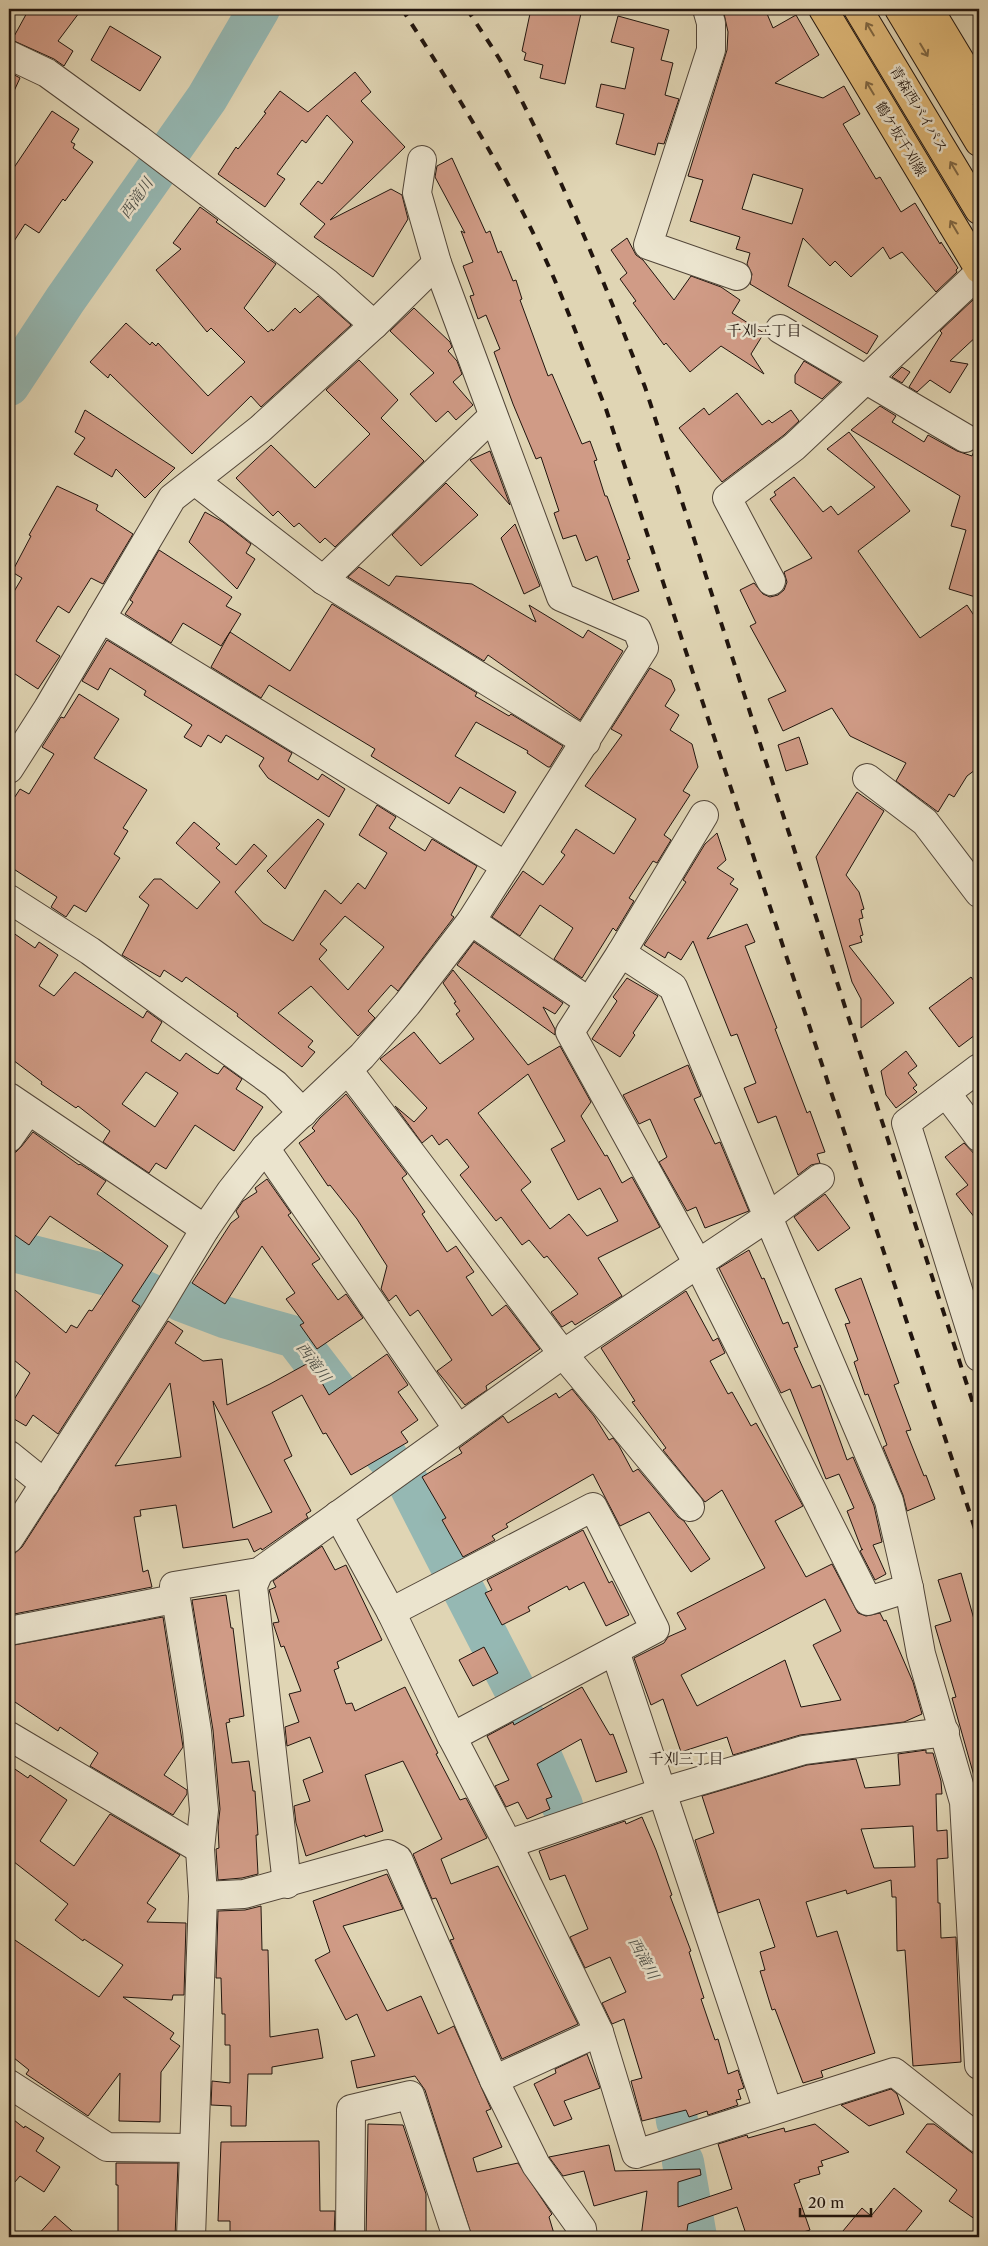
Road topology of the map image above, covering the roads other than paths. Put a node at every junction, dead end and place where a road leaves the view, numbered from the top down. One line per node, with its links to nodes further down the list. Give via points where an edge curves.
1 (707, 9): 14 (street, via 712,50 648,245)
2 (823, 9): 12 (main road, 鶴ケ坂千刈線, one-way to 2)
3 (858, 9): 10 (main road, 青森西バイパス, one-way to 3)
4 (899, 9): 8 (main road, one-way to 8)
5 (929, 9): 7 (main road)
6 (9, 55): 15 (street, via 47,73 138,139 327,283)
7 (979, 92)
8 (979, 142)
9 (422, 160): 11 (street, via 417,193)
10 (979, 210)
11 (437, 263): 15 (street); 18 (street)
12 (979, 269)
13 (979, 273): 17 (street)
14 (737, 276)
15 (374, 325): 20 (street, via 260,428)
16 (780, 329): 17 (street)
17 (867, 378): 19 (street); 22 (street, via 794,447 727,498)
18 (494, 416): 21 (street); 24 (street, via 562,597 637,630 644,648)
19 (965, 438)
20 (195, 481): 21 (street); 23 (street, via 172,498)
21 (323, 580): 24 (street)
22 (771, 581)
23 (101, 618): 25 (street); 28 (street)
24 (586, 742): 28 (street)
25 (9, 769)
26 (867, 778): 29 (street, via 925,822)
27 (704, 815): 32 (street)
28 (506, 866): 31 (street)
29 (979, 893)
30 (9, 899): 38 (street, via 90,951 267,1078)
31 (472, 921): 33 (street); 35 (street, via 407,1004)
32 (621, 953): 33 (street); 43 (street, via 674,987)
33 (588, 1002): 45 (street, via 570,1032)
34 (979, 1068): 36 (street)
35 (348, 1070): 38 (street); 46 (street)
36 (946, 1093): 39 (street); 47 (street, via 906,1123)
37 (18, 1104): 40 (street); 44 (street)
38 (303, 1113): 41 (street)
39 (979, 1137)
40 (9, 1138)
41 (265, 1148): 44 (street); 48 (street)
42 (820, 1178): 43 (street)
43 (768, 1217): 45 (street); 55 (street, via 889,1501)
44 (205, 1229): 50 (street)
45 (698, 1264): 46 (street); 55 (street, via 868,1601)
46 (563, 1354): 48 (street); 51 (street)
47 (979, 1357)
48 (458, 1429): 52 (street)
49 (9, 1455): 50 (street)
50 (45, 1484): 53 (street)
51 (690, 1507)
52 (338, 1515): 54 (street); 57 (street)
53 (9, 1539)
54 (259, 1572): 56 (street, via 174,1586); 66 (street, via 253,1586)
55 (909, 1588): 60 (street, via 922,1654)
56 (174, 1599): 58 (street); 65 (street, via 197,1731 204,1810)
57 (391, 1612): 59 (street, via 593,1508 654,1629); 62 (street)
58 (9, 1631)
59 (614, 1650): 62 (street); 63 (street)
60 (945, 1732): 63 (street, via 804,1750); 69 (street, via 964,1802)
61 (9, 1736): 65 (street)
62 (452, 1736): 64 (street)
63 (662, 1792): 64 (street); 72 (street)
64 (508, 1844): 68 (street)
65 (200, 1849): 67 (street)
66 (287, 1884): 67 (street, via 244,1894); 70 (street, via 388,1854 398,1859)
67 (203, 1896): 74 (street)
68 (599, 2032): 70 (street); 72 (street, via 636,2154)
69 (979, 2066)
70 (494, 2080): 78 (street, via 536,2164 582,2229)
71 (9, 2084): 74 (street, via 107,2147)
72 (768, 2111): 73 (street, via 894,2072)
73 (976, 2128)
74 (194, 2148): 75 (street)
75 (191, 2237)
76 (350, 2237): 77 (street, via 350,2109 410,2095)
77 (457, 2237)
78 (583, 2237)

